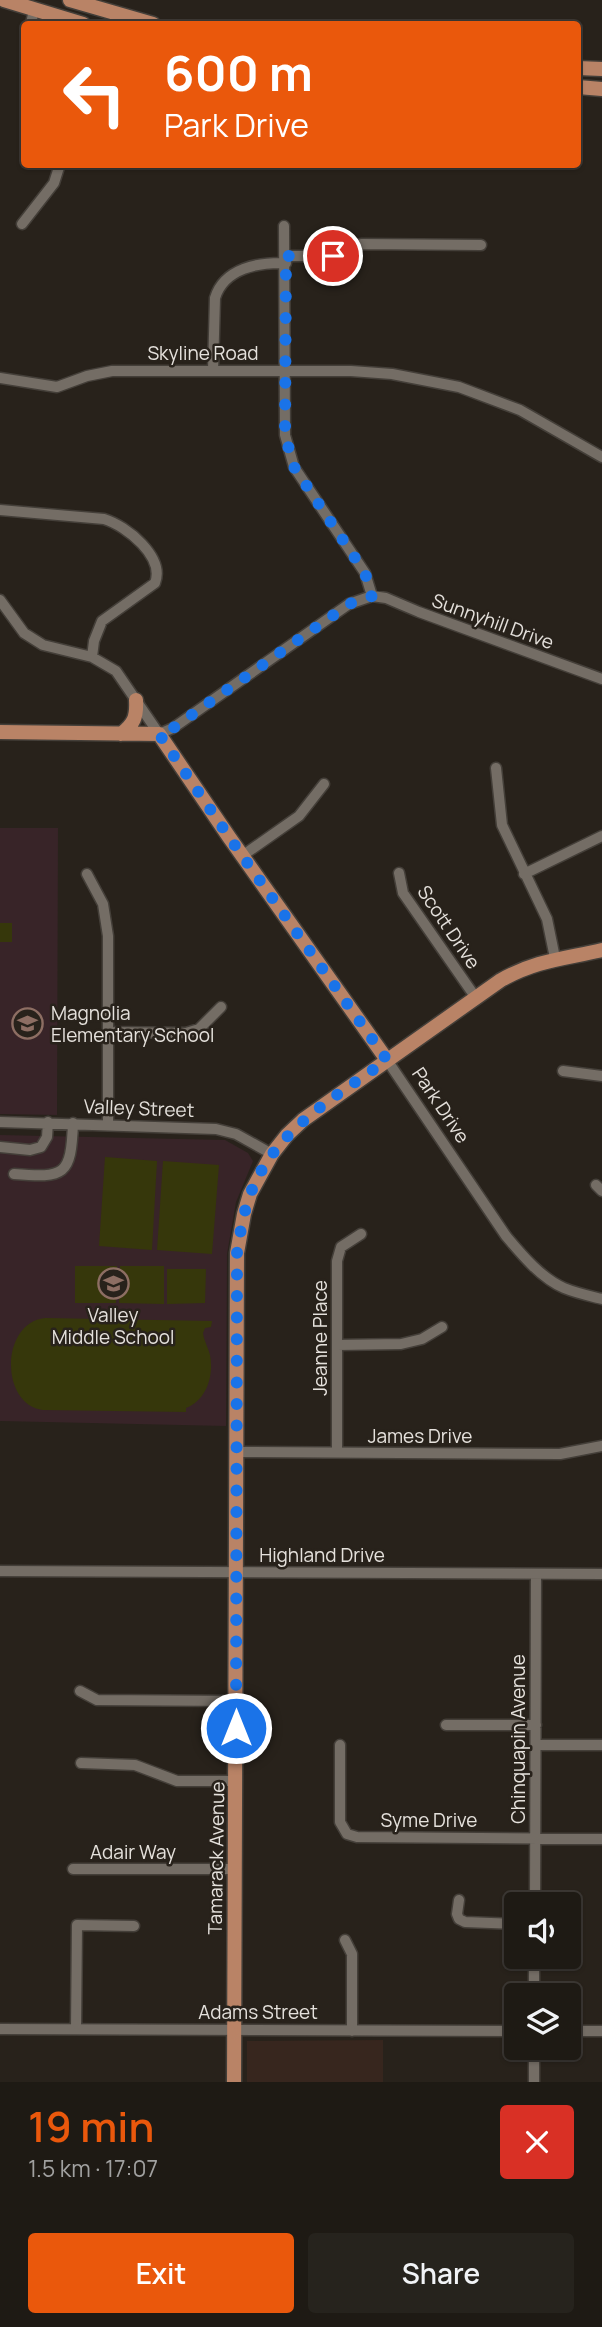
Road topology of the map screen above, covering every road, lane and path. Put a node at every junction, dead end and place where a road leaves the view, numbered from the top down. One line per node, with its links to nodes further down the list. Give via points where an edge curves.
1 (4, 0): 3 (main road)
2 (70, 0): 6 (main road)
3 (34, 9): 4 (street); 5 (main road)
4 (31, 21)
5 (73, 21)
6 (143, 21)
7 (581, 68): 8 (main road)
8 (602, 69)
9 (581, 88): 10 (main road)
10 (602, 89)
11 (59, 168): 12 (street, via 54,183)
12 (22, 224)
13 (284, 226): 15 (street)
14 (481, 245): 15 (street, via 361,244 333,256)
15 (286, 260): 16 (street, via 250,267 218,287); 17 (street)
16 (213, 370): 17 (street, Skyline Road); 18 (street, Skyline Road, via 112,371 57,387)
17 (285, 371): 19 (street, Skyline Road, via 392,374 459,387 520,410); 21 (street, via 285,435 294,467 365,573)
18 (0, 378)
19 (602, 457)
20 (0, 510): 23 (street, via 116,523 132,532 156,564 155,583 102,621)
21 (372, 596): 24 (street, Sunnyhill Drive); 28 (street, via 349,604)
22 (0, 600): 23 (street, Park Drive, via 24,633 43,645)
23 (92, 657): 25 (street, Park Drive, via 116,671)
24 (602, 679)
25 (136, 700): 27 (main road, via 133,725); 28 (street, Park Drive)
26 (0, 732): 27 (main road)
27 (121, 734): 28 (main road)
28 (159, 734): 32 (main road, Park Drive)
29 (496, 768): 35 (street, via 502,825)
30 (324, 784): 32 (street, via 299,816)
31 (602, 836): 35 (street)
32 (242, 856): 41 (main road, Park Drive)
33 (399, 873): 38 (street, Scott Drive, via 403,893)
34 (87, 874): 40 (street, via 103,904 108,936)
35 (524, 874): 37 (street, via 547,919)
36 (602, 950): 37 (main road, Tamarack Avenue)
37 (555, 958): 38 (main road, Tamarack Avenue, via 525,967)
38 (476, 998): 41 (main road, Tamarack Avenue)
39 (221, 1007): 40 (street, via 199,1030 186,1033)
40 (109, 1032): 47 (street)
41 (387, 1060): 49 (main road, Tamarack Avenue, via 303,1120); 52 (street, Park Drive, via 519,1251 564,1288)
42 (563, 1071): 43 (street)
43 (602, 1076)
44 (0, 1122): 45 (street, Valley Street)
45 (48, 1122): 46 (street, Valley Street); 48 (street, via 41,1147)
46 (73, 1123): 47 (street, Valley Street); 50 (street, via 71,1155 61,1171 39,1177)
47 (108, 1125): 49 (street, Valley Street, via 216,1129 236,1134)
48 (0, 1147)
49 (272, 1154): 56 (main road, Tamarack Avenue, via 250,1194 237,1253)
50 (14, 1174)
51 (361, 1234): 54 (street, Jeanne Place, via 341,1247 337,1262)
52 (602, 1299)
53 (442, 1327): 54 (street, via 401,1344)
54 (337, 1345): 57 (street, Jeanne Place)
55 (602, 1446): 57 (street, James Drive, via 561,1454)
56 (237, 1452): 57 (street, James Drive); 59 (main road, Tamarack Avenue)
57 (337, 1453)
58 (0, 1571): 59 (street, Highland Drive)
59 (237, 1572): 60 (street, Highland Drive); 63 (main road, Tamarack Avenue)
60 (536, 1574): 61 (street, Highland Drive); 65 (street, Chinquapin Avenue)
61 (602, 1574)
62 (80, 1691): 63 (street, via 97,1700)
63 (236, 1701): 70 (main road, Tamarack Avenue)
64 (446, 1725): 65 (street)
65 (536, 1725): 67 (street, Chinquapin Avenue)
66 (340, 1745): 71 (street, Syme Drive, via 341,1822 346,1834)
67 (536, 1745): 68 (street); 71 (street, Chinquapin Avenue)
68 (602, 1745)
69 (81, 1763): 70 (street, via 135,1765 177,1781)
70 (236, 1781): 74 (main road, Tamarack Avenue)
71 (535, 1838): 72 (street, Syme Drive); 75 (street, Chinquapin Avenue)
72 (602, 1839)
73 (73, 1869): 74 (street, Adair Way)
74 (234, 1869): 82 (main road, Tamarack Avenue)
75 (535, 1892)
76 (459, 1900): 77 (street, via 459,1919)
77 (504, 1924)
78 (134, 1926): 81 (street, via 77,1925)
79 (345, 1940): 83 (street, via 352,1954)
80 (0, 2029): 81 (street, Adams Street)
81 (76, 2029): 82 (street, Adams Street)
82 (234, 2029): 83 (street, Adams Street); 88 (main road, Tamarack Avenue)
83 (352, 2031): 84 (street, Adams Street)
84 (504, 2031)
85 (581, 2031): 86 (street)
86 (602, 2031)
87 (534, 2060): 89 (street)
88 (234, 2082)
89 (534, 2082)

